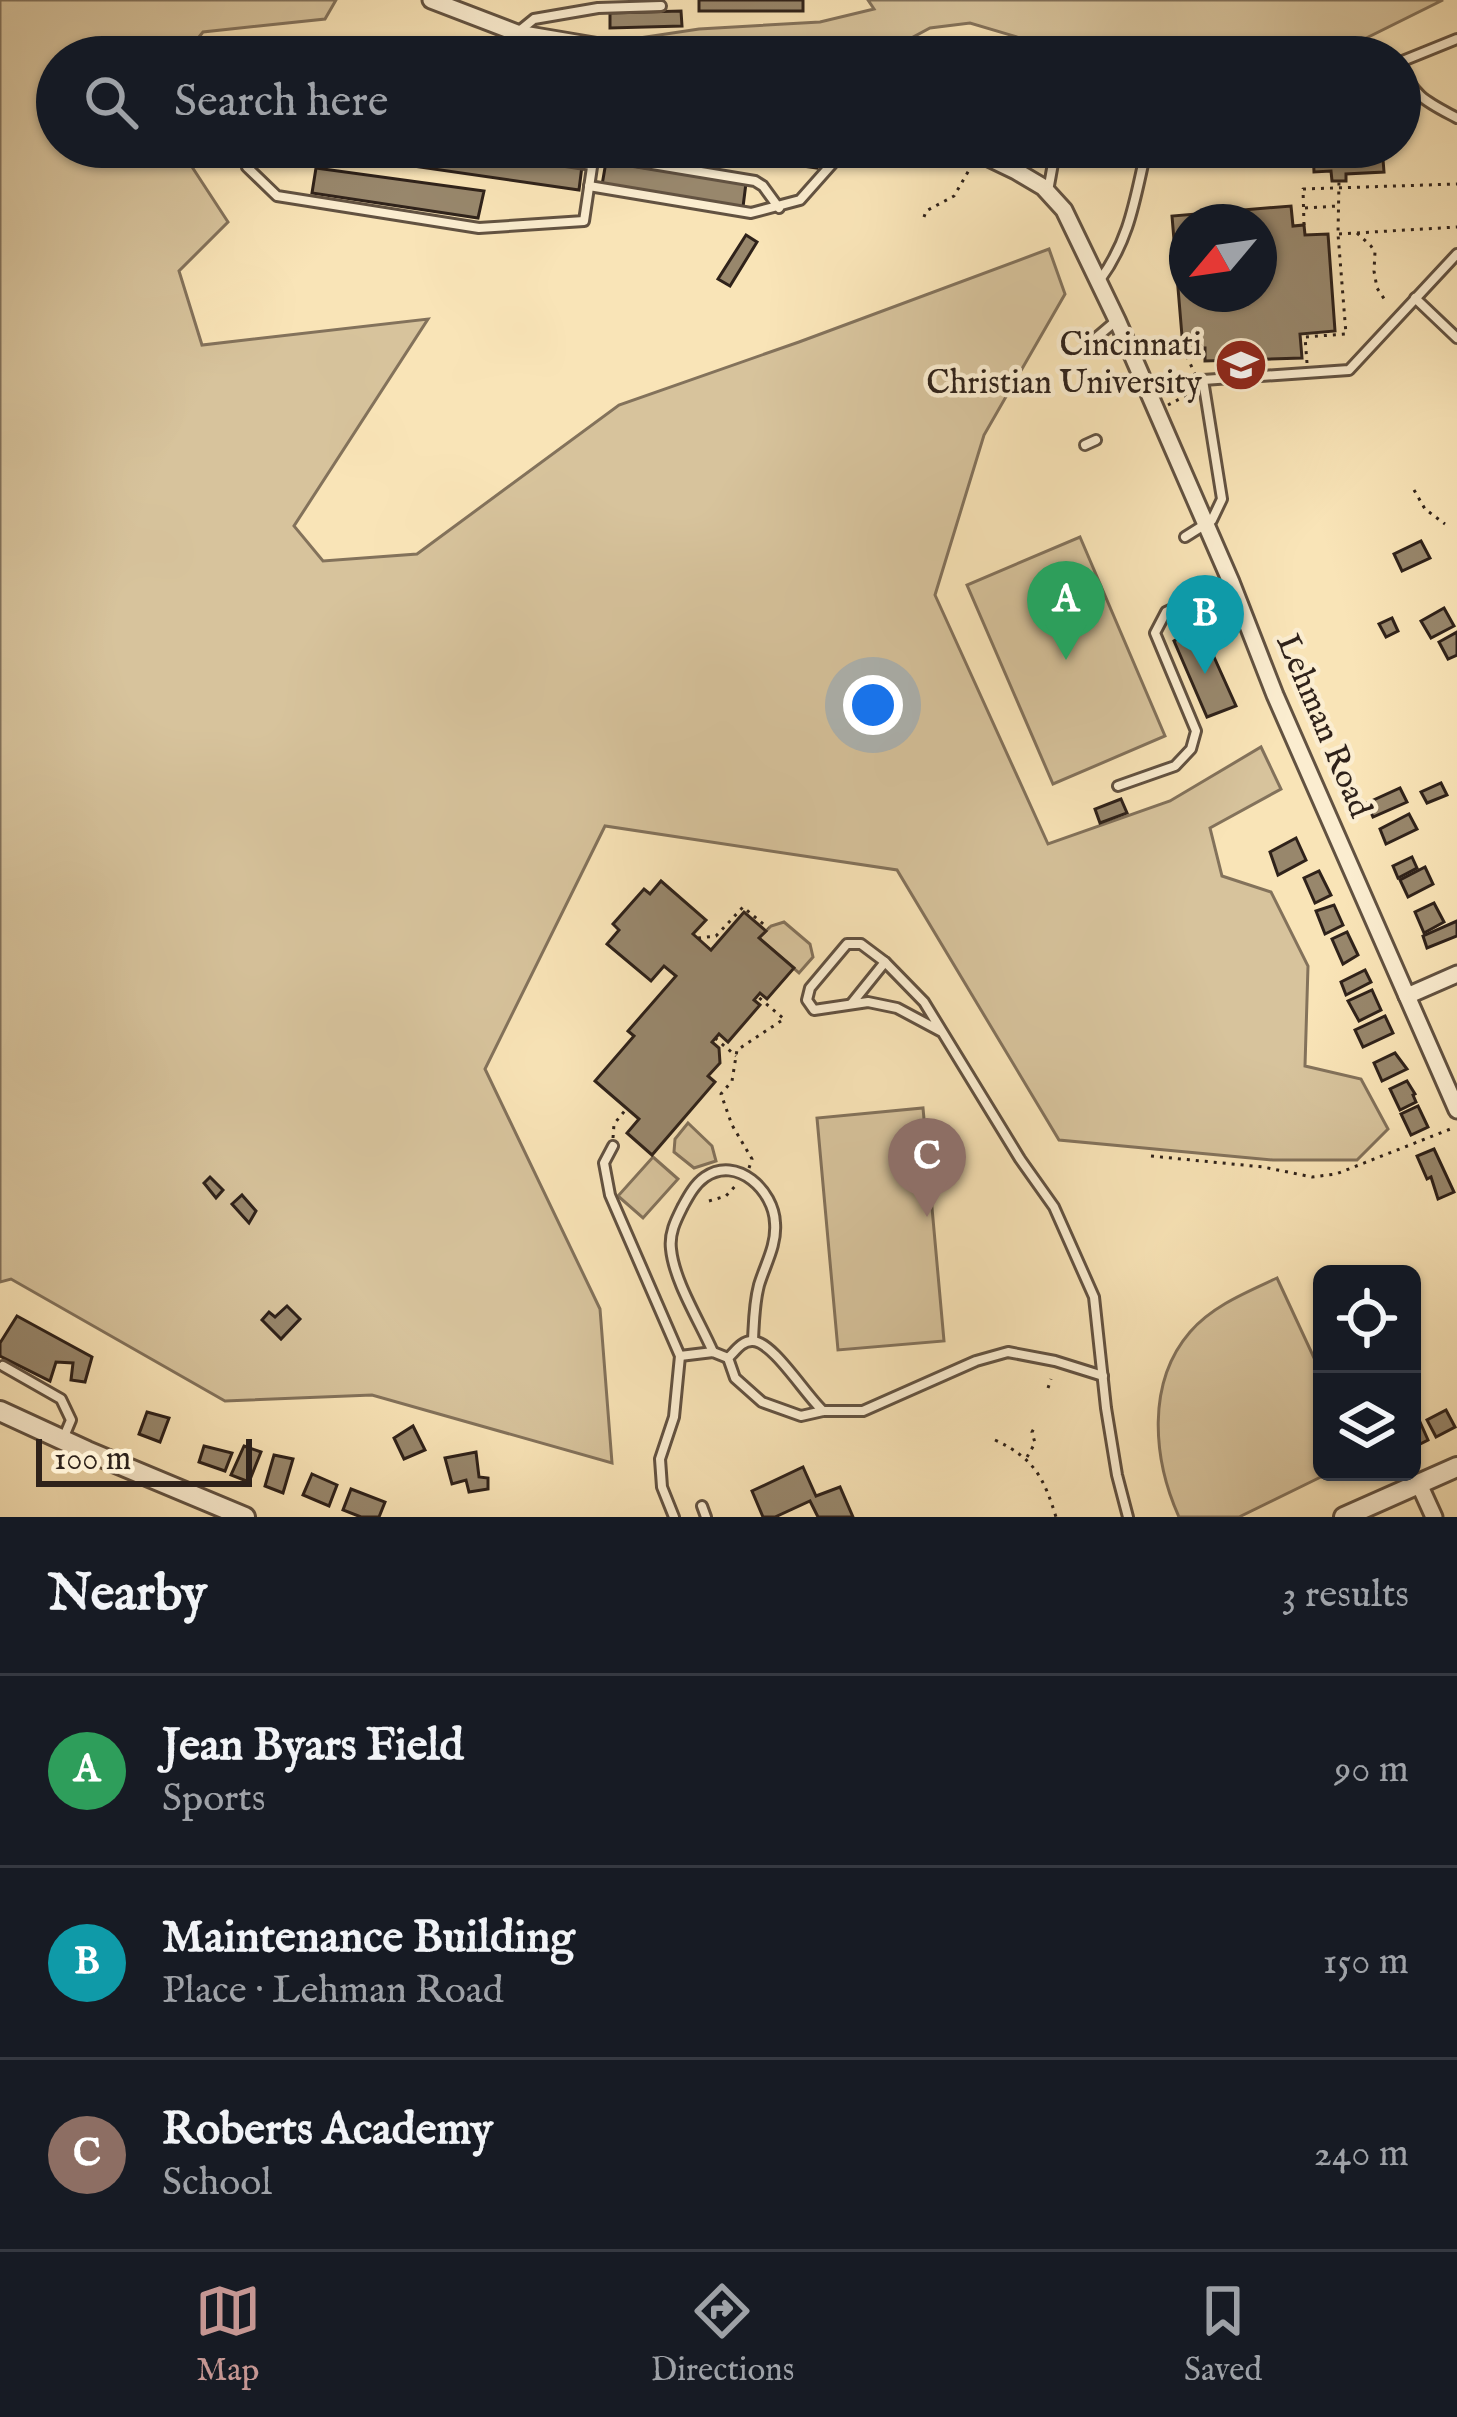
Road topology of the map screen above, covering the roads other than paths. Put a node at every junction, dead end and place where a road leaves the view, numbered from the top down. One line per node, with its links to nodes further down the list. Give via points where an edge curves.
1 (430, 0): 3 (street)
2 (661, 6): 3 (lane, via 534,19)
3 (517, 33): 4 (street)
4 (534, 36)
5 (1457, 39): 6 (lane)
6 (1421, 55)
7 (1421, 99): 8 (lane)
8 (1457, 118)
9 (248, 168): 17 (lane, via 277,196 479,228 584,221)
10 (592, 168): 17 (lane)
11 (676, 168): 19 (lane, via 755,181)
12 (828, 168): 19 (lane, via 800,200)
13 (1010, 168): 16 (street, Lehman Road)
14 (1052, 168): 18 (lane)
15 (1142, 168): 21 (lane, via 1127,234)
16 (1014, 170): 18 (street, Lehman Road)
17 (589, 186): 19 (lane, via 746,212)
18 (1047, 192): 21 (street, Lehman Road)
19 (779, 208)
20 (1457, 254): 22 (lane)
21 (1099, 281): 23 (street, Lehman Road)
22 (1414, 298): 25 (lane); 28 (lane, via 1349,370 1203,380 1222,500)
23 (1117, 320): 24 (lane); 28 (street, Lehman Road)
24 (1097, 337)
25 (1457, 338)
26 (1096, 440): 27 (lane)
27 (1085, 445)
28 (1206, 526): 29 (lane); 30 (street, Lehman Road)
29 (1185, 536)
30 (1231, 582): 31 (lane, via 1166,612 1155,633 1196,731 1191,749 1175,766); 34 (street, Lehman Road)
31 (1118, 787)
32 (885, 962): 35 (lane); 35 (lane, via 847,944 810,988 814,1010); 36 (lane)
33 (1457, 974): 34 (street)
34 (1407, 996): 37 (street, Lehman Road)
35 (850, 1005): 36 (lane, via 898,1008)
36 (942, 1032): 44 (lane, via 1054,1207 1094,1297)
37 (1457, 1110)
38 (614, 1146): 41 (lane, via 604,1162 610,1195)
39 (753, 1340): 40 (lane, via 776,1221 761,1188 725,1170 701,1179 670,1240); 42 (lane); 46 (lane)
40 (713, 1352): 41 (lane); 42 (lane)
41 (680, 1356): 52 (lane, via 660,1459)
42 (728, 1358): 46 (lane, via 735,1378 762,1402 801,1416)
43 (3, 1366): 47 (lane, via 61,1400 71,1420)
44 (1102, 1376): 46 (lane, via 1008,1352 863,1411); 54 (lane)
45 (0, 1411): 47 (street)
46 (823, 1411)
47 (62, 1440): 51 (street)
48 (1457, 1467): 49 (street)
49 (1419, 1484): 55 (street); 56 (street)
50 (702, 1506): 53 (lane)
51 (245, 1517)
52 (674, 1517)
53 (706, 1517)
54 (1128, 1517)
55 (1344, 1517)
56 (1434, 1517)

